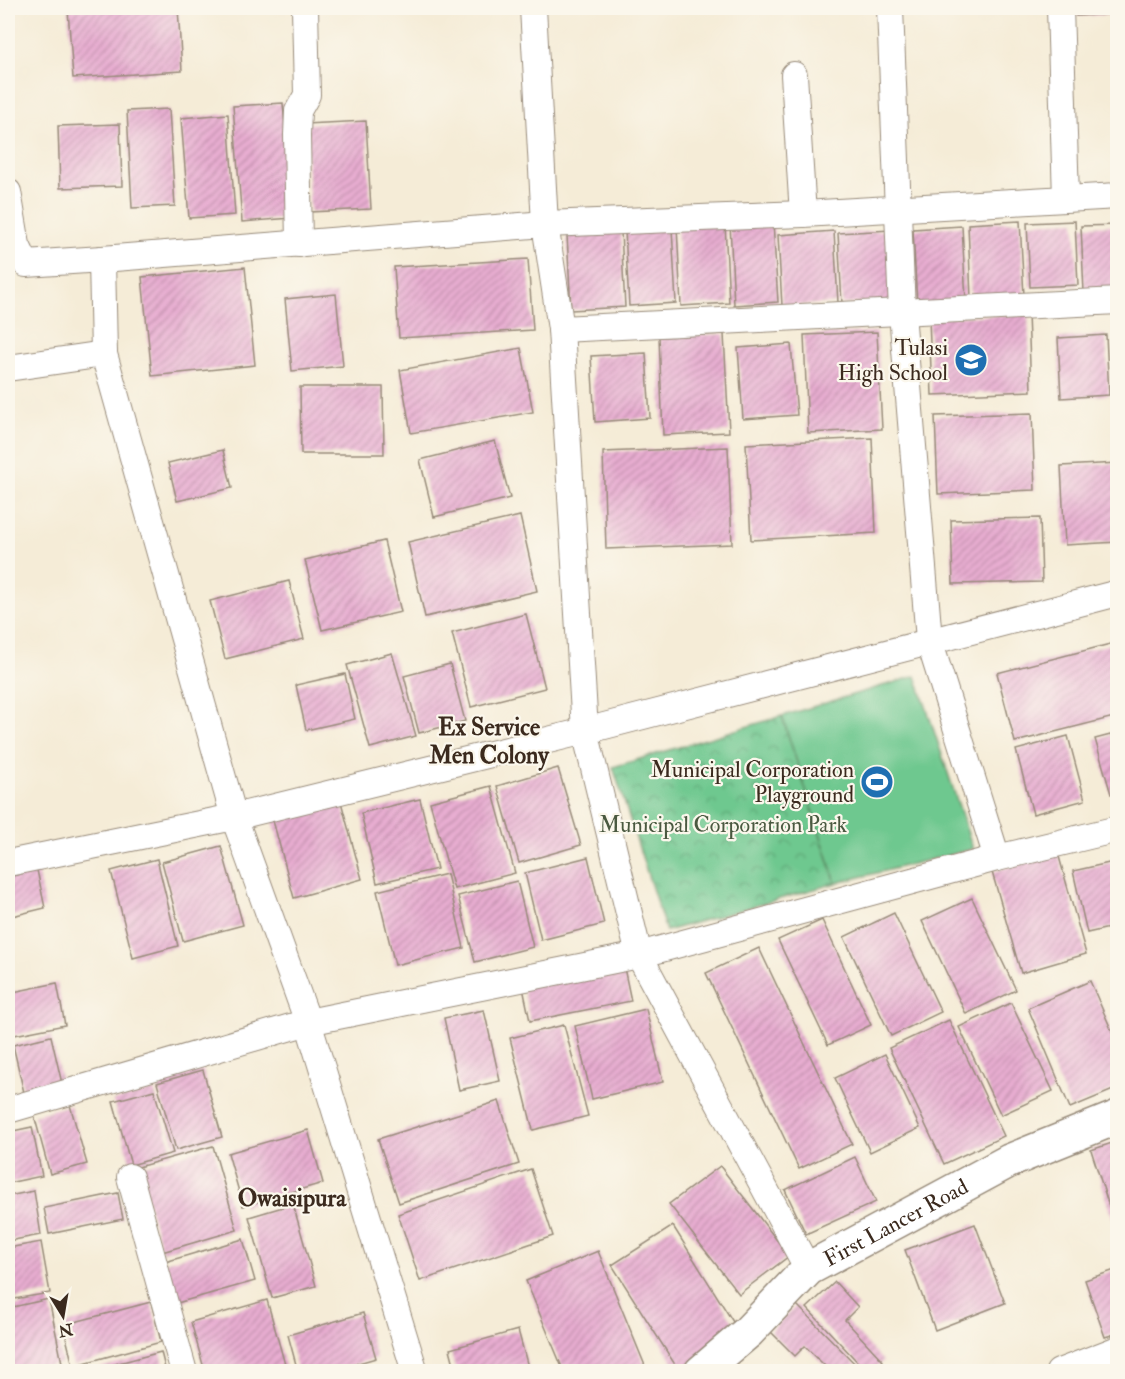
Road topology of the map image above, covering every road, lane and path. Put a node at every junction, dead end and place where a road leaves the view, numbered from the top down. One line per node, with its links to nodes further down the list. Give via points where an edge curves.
1 (305, 8): 12 (street, via 307,95 298,111 297,135)
2 (533, 8): 11 (street)
3 (890, 8): 9 (street)
4 (1060, 8): 8 (street)
5 (795, 75): 10 (street)
6 (8, 192): 13 (street, via 17,245 26,264)
7 (1118, 196): 8 (street)
8 (1066, 198): 9 (street)
9 (898, 208): 10 (street); 15 (street)
10 (803, 214): 11 (street)
11 (545, 224): 12 (street); 16 (street)
12 (299, 244): 13 (street)
13 (102, 260): 17 (street)
14 (1118, 301): 15 (street)
15 (902, 313): 16 (street); 20 (street)
16 (561, 329): 21 (street)
17 (104, 354): 18 (street); 22 (street)
18 (8, 368)
19 (1118, 593): 20 (street)
20 (929, 640): 21 (street); 24 (street)
21 (585, 731): 22 (street); 26 (street)
22 (234, 817): 25 (street); 27 (street)
23 (1118, 829): 24 (street)
24 (997, 858): 26 (street)
25 (8, 863)
26 (639, 955): 27 (street); 31 (street)
27 (308, 1022): 28 (street); 34 (street)
28 (9, 1104)
29 (1118, 1117): 31 (street, First Lancer Road, via 1009,1161)
30 (130, 1177): 33 (street)
31 (808, 1269): 35 (street, First Lancer Road, via 748,1332)
32 (1118, 1349): 36 (street)
33 (184, 1371)
34 (415, 1371)
35 (701, 1371)
36 (1059, 1371)

